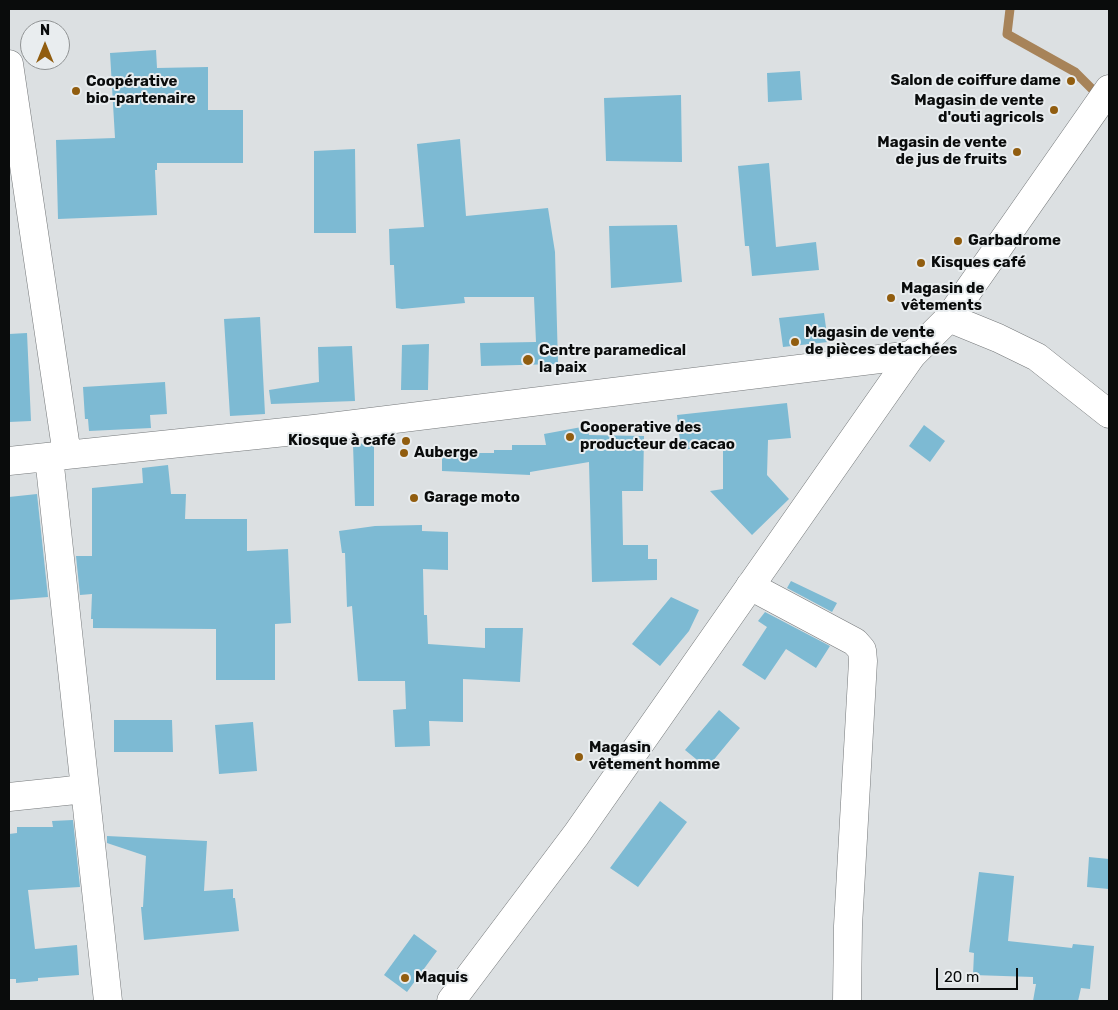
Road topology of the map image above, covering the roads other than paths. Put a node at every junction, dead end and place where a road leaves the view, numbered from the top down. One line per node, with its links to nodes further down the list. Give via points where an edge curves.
1 (9, 64): 6 (street)
2 (1109, 89): 3 (street)
3 (950, 318): 4 (street); 5 (street, via 1037,357)
4 (912, 355): 6 (street, via 324,428); 8 (street)
5 (1109, 414)
6 (58, 456): 7 (street); 9 (street)
7 (9, 461)
8 (750, 586): 12 (street, via 576,835); 13 (street, via 855,642 862,650)
9 (85, 789): 10 (street); 11 (street)
10 (9, 797)
11 (108, 1001)
12 (451, 1001)
13 (847, 1001)

